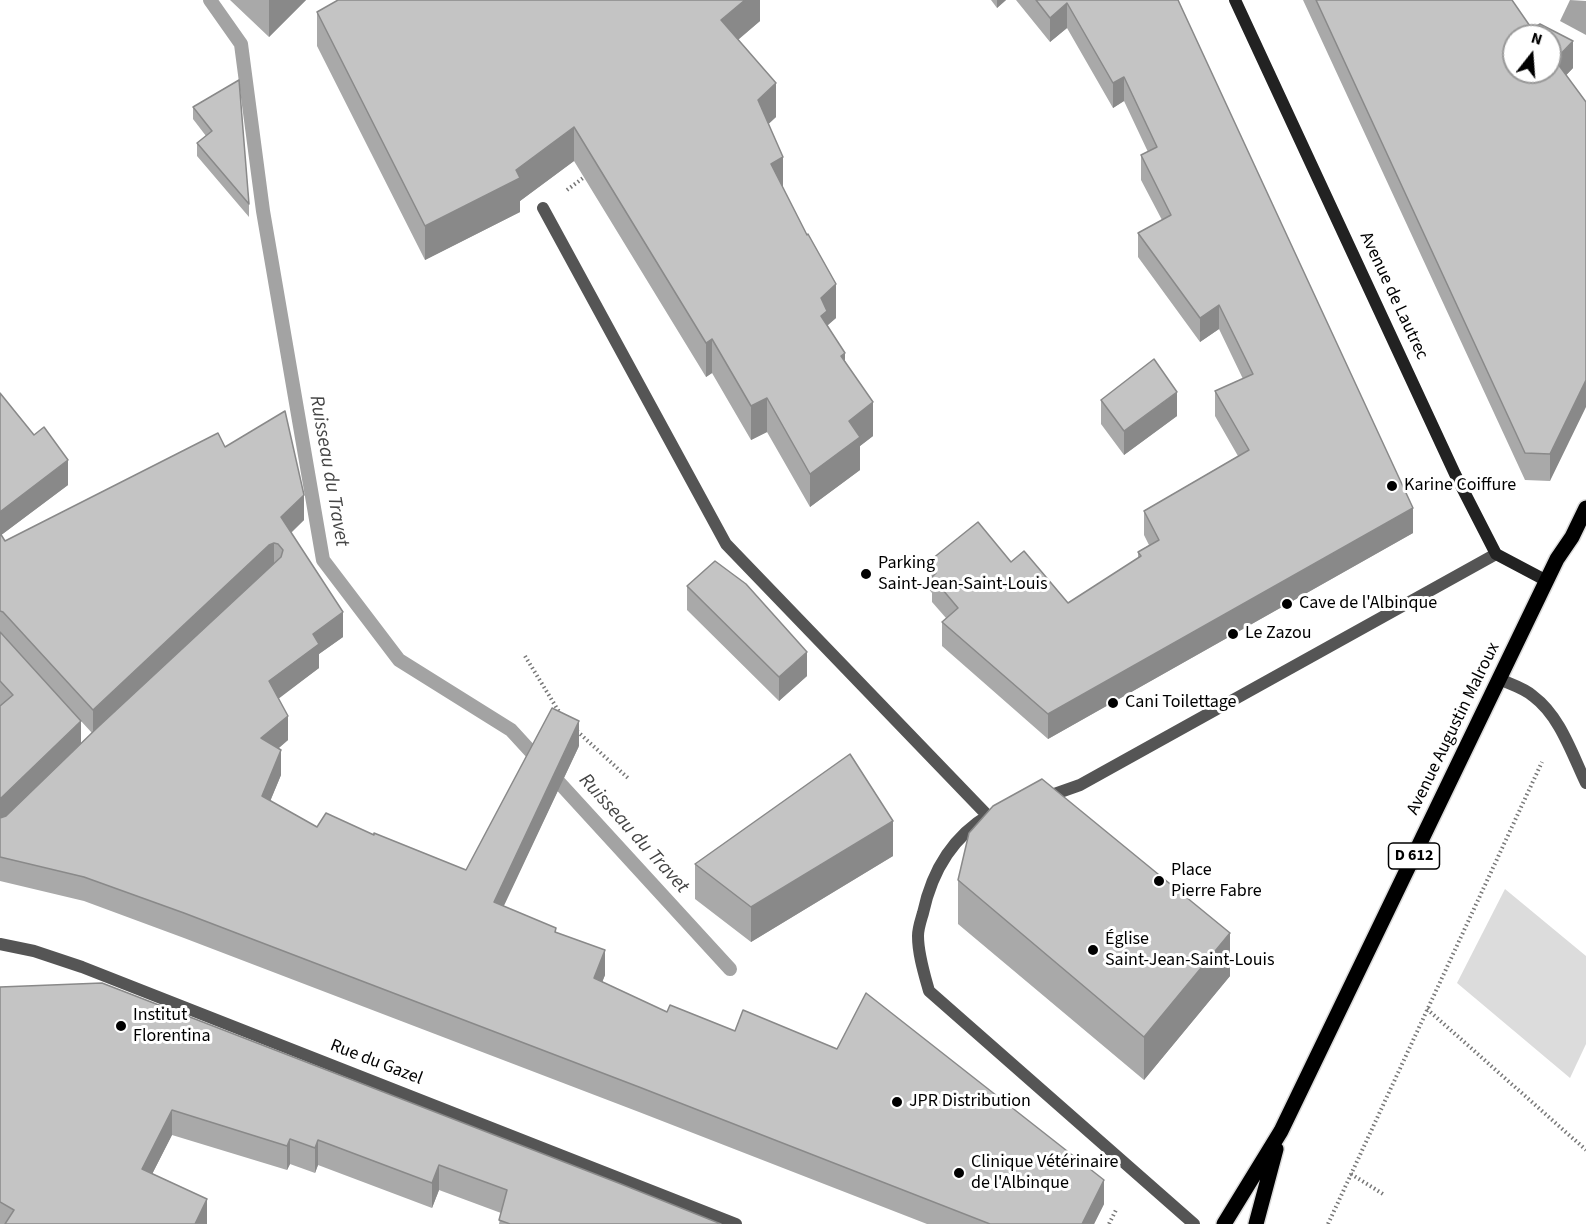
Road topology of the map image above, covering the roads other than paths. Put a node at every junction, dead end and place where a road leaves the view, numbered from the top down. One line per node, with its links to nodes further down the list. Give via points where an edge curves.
1 (1235, 0): 4 (main road, Avenue de Lautrec)
2 (543, 208): 12 (street, via 726,544 993,814 958,839 936,871 918,934 929,991)
3 (1586, 508): 5 (main road, Avenue Augustin Malroux / D 612)
4 (1496, 554): 5 (main road); 8 (street, via 1080,785)
5 (1547, 581): 6 (main road, Avenue Augustin Malroux / D 612)
6 (1499, 680): 7 (street, via 1532,694 1544,706); 10 (main road, Avenue Augustin Malroux / D 612)
7 (1586, 783)
8 (1039, 799)
9 (0, 944): 11 (street, Rue du Gazel, via 82,967)
10 (1281, 1131): 13 (main road, D 612); 14 (main road)
11 (736, 1224)
12 (1194, 1224)
13 (1224, 1224)
14 (1256, 1224)

